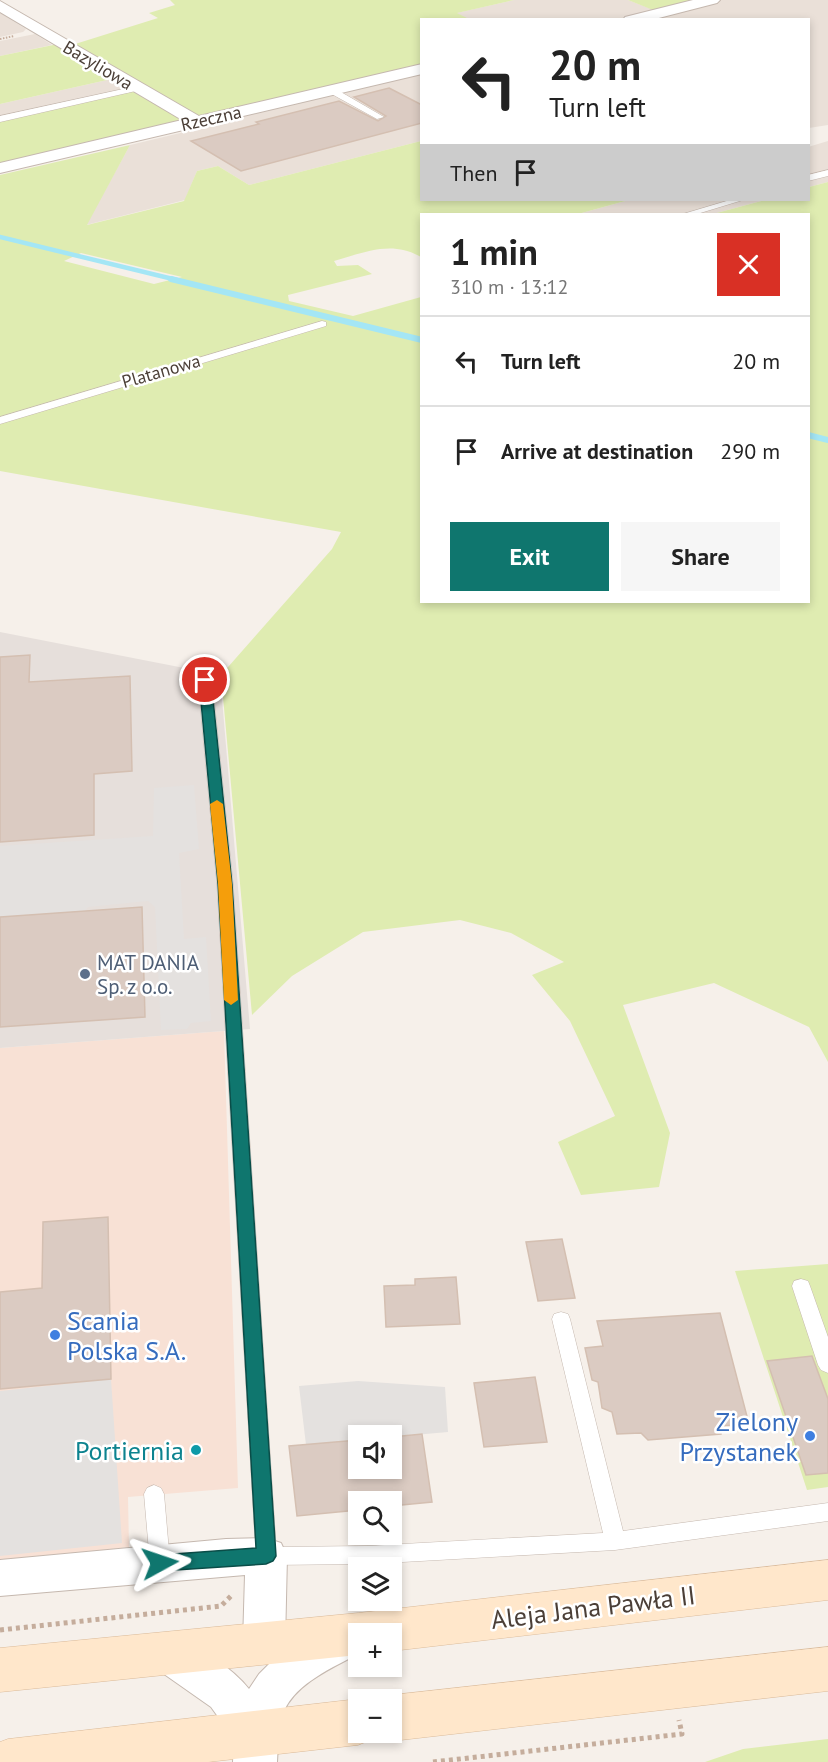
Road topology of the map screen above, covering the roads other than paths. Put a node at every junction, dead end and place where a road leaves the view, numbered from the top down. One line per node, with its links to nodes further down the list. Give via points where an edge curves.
1 (712, 0): 3 (street)
2 (0, 6): 5 (street, Bazyliowa)
3 (638, 18)
4 (420, 69): 6 (street, Rzeczna)
5 (137, 88): 8 (lane); 9 (street, Bazyliowa)
6 (331, 90): 7 (lane); 9 (street, Rzeczna)
7 (380, 117)
8 (0, 119)
9 (197, 122): 10 (street, Rzeczna)
10 (0, 168)
11 (828, 172): 12 (lane)
12 (810, 177)
13 (734, 201): 14 (lane)
14 (692, 213)
15 (322, 324): 16 (lane, Platanowa)
16 (0, 421)
17 (205, 680): 24 (lane, via 225,884)
18 (801, 1286): 20 (lane)
19 (561, 1319): 23 (lane)
20 (828, 1365)
21 (154, 1494): 25 (lane)
22 (828, 1512): 23 (lane)
23 (615, 1541): 24 (lane, via 368,1555)
24 (250, 1556): 25 (street); 31 (street)
25 (160, 1563): 26 (street)
26 (0, 1578)
27 (828, 1580): 28 (main road, Aleja Jana Pawła II)
28 (402, 1629)
29 (348, 1635): 31 (main road, Aleja Jana Pawła II)
30 (348, 1639): 37 (street, via 296,1667 268,1697)
31 (264, 1643): 32 (main road, Aleja Jana Pawła II)
32 (169, 1653): 34 (main road, Aleja Jana Pawła II); 37 (street, via 226,1693)
33 (828, 1669): 35 (main road)
34 (0, 1670)
35 (402, 1717)
36 (348, 1725): 37 (main road)
37 (256, 1748): 38 (main road)
38 (8, 1762)

